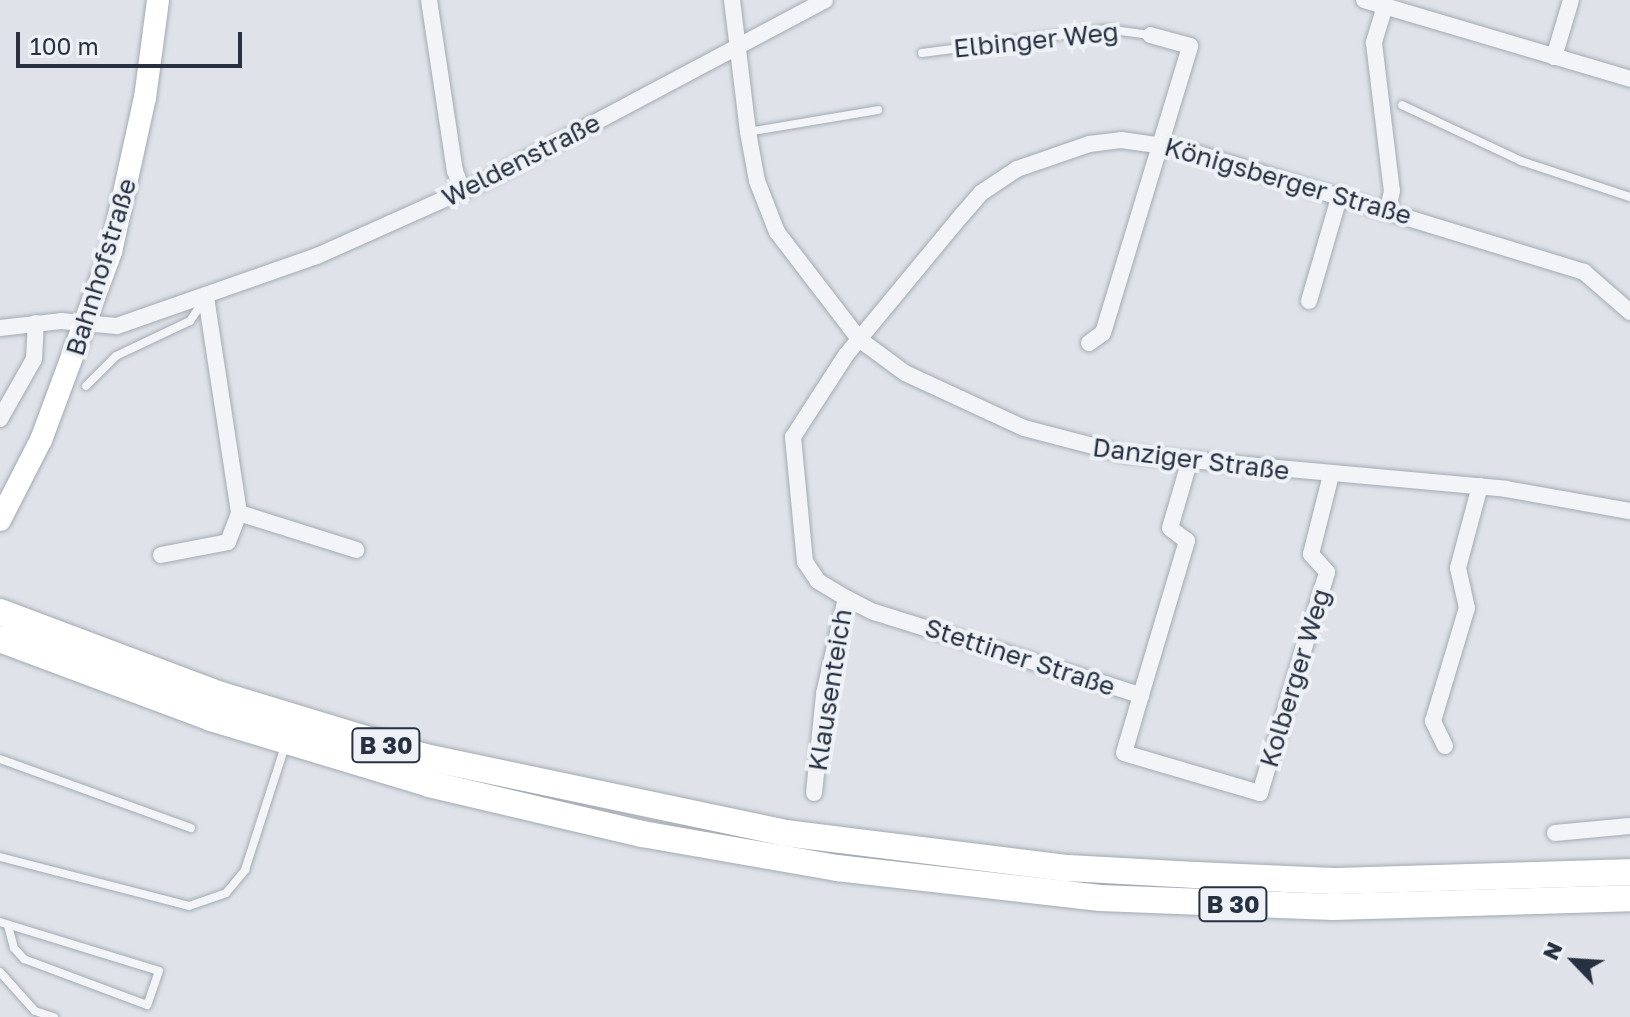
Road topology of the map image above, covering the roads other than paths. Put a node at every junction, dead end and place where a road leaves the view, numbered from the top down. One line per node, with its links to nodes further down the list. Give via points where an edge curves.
1 (158, 0): 25 (main road, Bahnhofstraße, via 130,176)
2 (429, 0): 17 (street, via 455,171)
3 (732, 0): 9 (street, Danziger Straße)
4 (825, 0): 9 (street, Weldenstraße)
5 (1364, 0): 7 (street)
6 (1571, 0): 11 (street)
7 (1393, 5): 11 (street); 20 (street, via 1374,43 1392,191)
8 (1150, 35): 10 (lane, Elbinger Weg, via 1106,29); 16 (street, Elbinger Weg, via 1190,46)
9 (742, 47): 15 (street, Danziger Straße); 17 (street, Weldenstraße)
10 (922, 53)
11 (1554, 57): 12 (street)
12 (1630, 79)
13 (1402, 105): 19 (lane, via 1521,161)
14 (878, 110): 15 (lane)
15 (748, 132): 27 (street, Danziger Straße, via 757,181 777,232)
16 (1160, 143): 18 (street, Königsberger Straße); 27 (street, Königsberger Straße, via 1089,144 999,180 962,215); 28 (street, via 1103,333)
17 (463, 192): 21 (street, Weldenstraße)
18 (1340, 194): 20 (street, Königsberger Straße); 22 (street)
19 (1630, 197)
20 (1388, 209): 23 (street, Königsberger Straße, via 1584,272)
21 (206, 297): 25 (street, Weldenstraße, via 117,326); 29 (lane, Weldenstraße, via 190,321 116,356); 35 (street)
22 (1309, 301)
23 (1630, 312)
24 (36, 323): 25 (street, Weldenstraße); 26 (street, Weldenstraße); 30 (street, Bahnhofstraße, via 34,359)
25 (88, 325): 36 (main road, Bahnhofstraße, via 41,440)
26 (0, 328)
27 (859, 339): 31 (street, Danziger Straße, via 952,399 1024,428 1090,447); 39 (street, Klausenteich, via 801,419 791,458 805,562 818,581)
28 (1089, 343)
29 (86, 386)
30 (0, 419)
31 (1189, 463): 32 (street, Danziger Straße); 42 (street, via 1170,528 1187,541)
32 (1331, 475): 33 (street, Danziger Straße); 47 (street, Kolberger Weg, via 1311,554 1327,572)
33 (1480, 486): 34 (street, Danziger Straße); 44 (street, via 1458,568 1467,608 1433,721)
34 (1630, 511)
35 (239, 513): 37 (street); 38 (street, via 228,542)
36 (0, 520)
37 (356, 550)
38 (161, 555)
39 (846, 598): 42 (street, Stettiner Straße, via 874,612); 46 (street, Klausenteich, via 824,694)
40 (0, 612): 51 (highway, B 30, via 221,695 425,757)
41 (0, 639): 43 (highway, B 30)
42 (1141, 695): 47 (street, Stettiner Straße, via 1124,753)
43 (287, 742): 51 (highway, B 30, via 540,813); 52 (lane, via 245,870 226,893 189,906)
44 (1445, 746)
45 (0, 759): 49 (lane)
46 (814, 793)
47 (1260, 793)
48 (1630, 826): 50 (street)
49 (191, 828)
50 (1555, 833)
51 (784, 846): 53 (highway, B 30, via 841,841 1068,868 1317,881); 54 (highway, B 30, via 837,868 1100,898 1333,907)
52 (0, 857)
53 (1630, 872)
54 (1630, 898)
55 (4, 924): 55 (lane, via 24,959 147,1005 159,971)
56 (0, 972): 57 (lane, via 35,1011)
57 (54, 1017)

